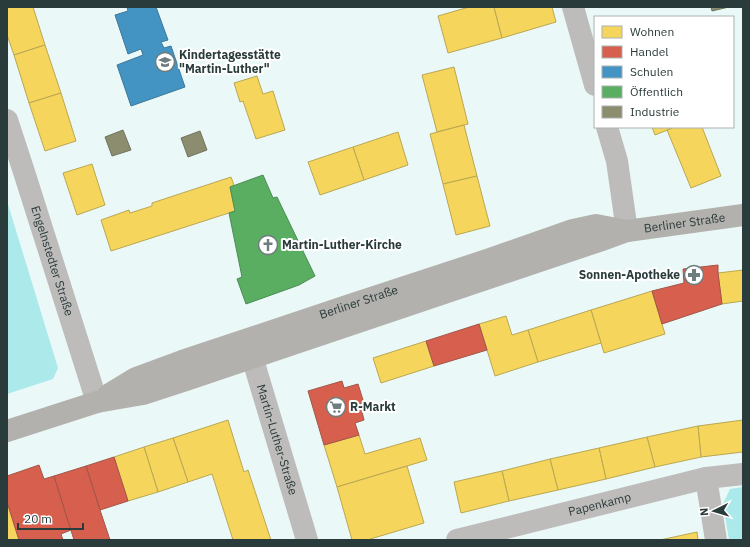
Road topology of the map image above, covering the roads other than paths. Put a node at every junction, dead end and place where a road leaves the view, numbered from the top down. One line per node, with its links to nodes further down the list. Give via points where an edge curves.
1 (572, 7): 2 (street)
2 (594, 82)
3 (7, 120): 8 (street, Engelnstedter Straße)
4 (607, 128): 6 (street, via 617,161)
5 (743, 215): 6 (street, Berliner Straße)
6 (627, 231): 7 (street, Berliner Straße, via 596,225 573,230 350,305)
7 (249, 349): 8 (street, Berliner Straße, via 143,394); 12 (street, Martin-Luther-Straße)
8 (97, 402): 9 (street, Berliner Straße)
9 (7, 431)
10 (743, 474): 11 (street, Papenkamp)
11 (706, 478): 13 (street, Papenkamp); 14 (street)
12 (307, 540)
13 (457, 540)
14 (716, 540)

